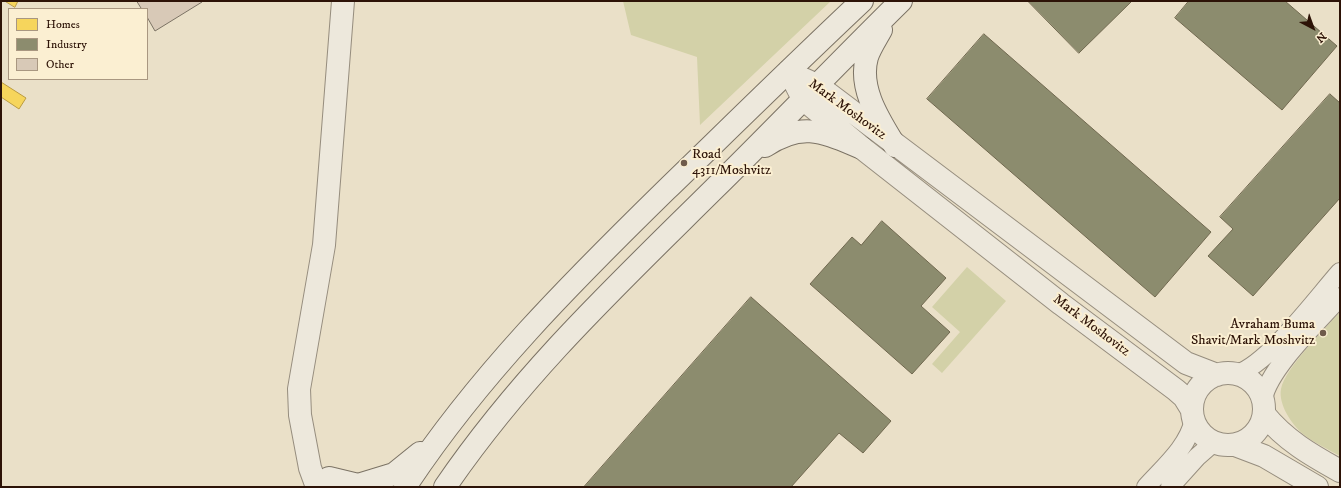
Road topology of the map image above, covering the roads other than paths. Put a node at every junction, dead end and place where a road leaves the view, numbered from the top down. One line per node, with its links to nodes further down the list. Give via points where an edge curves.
1 (343, 1): 18 (street, via 324,245 299,389 304,437)
2 (862, 1): 4 (street)
3 (897, 4): 5 (street); 6 (street, via 871,46 866,58 864,79 874,108)
4 (789, 71): 5 (street, Mark Moshovitz); 14 (street, via 550,305 481,384)
5 (810, 92): 6 (street, Mark Moshovitz); 7 (street, Mark Moshovitz); 8 (street)
6 (895, 146): 11 (street, Mark Moshovitz, via 1186,363)
7 (862, 148): 8 (street, via 820,132 796,131 783,135); 13 (street, Mark Moshovitz, via 1061,304 1176,390 1184,397)
8 (748, 156): 20 (street, via 563,340 510,400)
9 (1340, 272): 11 (street, via 1253,367)
10 (1340, 298): 12 (street, via 1270,380 1265,390)
11 (1227, 375): 12 (street, Mark Moshovitz, via 1250,380 1257,387); 13 (street, via 1203,384 1196,393)
12 (1264, 407): 16 (street, via 1257,431 1251,438); 17 (street, Mark Moshovitz, via 1280,433 1288,440)
13 (1193, 415): 15 (street, Mark Moshovitz, via 1200,432); 21 (street, via 1192,428 1184,444)
14 (437, 440): 18 (street, via 394,474 358,485); 19 (street)
15 (1213, 443): 16 (street); 22 (street)
16 (1235, 445): 23 (street, via 1264,456)
17 (1340, 471)
18 (329, 484)
19 (405, 487)
20 (445, 487)
21 (1146, 487)
22 (1170, 487)
23 (1316, 487)

